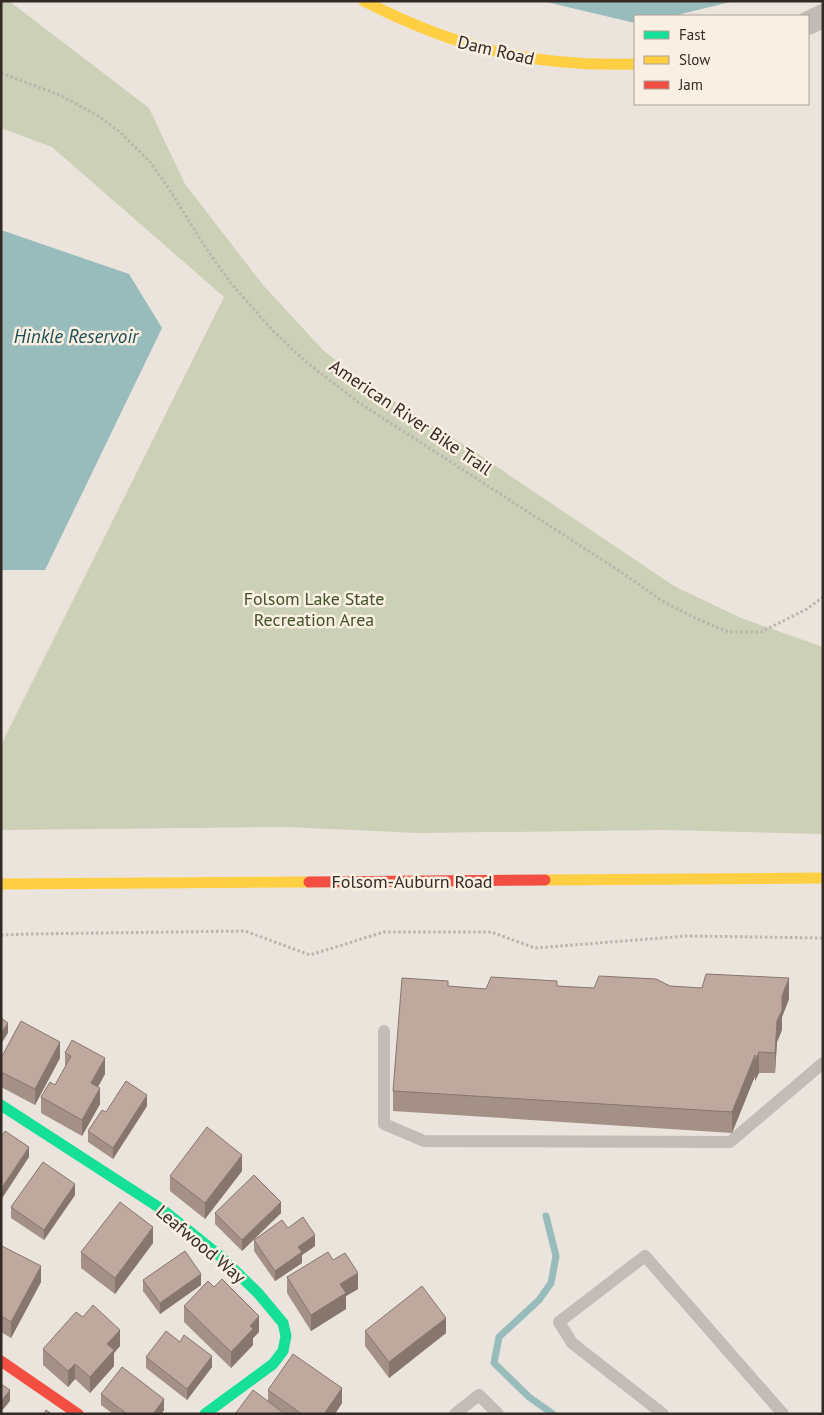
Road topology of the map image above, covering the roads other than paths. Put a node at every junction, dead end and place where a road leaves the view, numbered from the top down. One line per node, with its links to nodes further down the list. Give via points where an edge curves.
1 (364, 1): 4 (street, Dam Road, via 429,32 486,50 565,64)
2 (823, 16): 3 (street)
3 (809, 23)
4 (634, 64)
5 (823, 878): 6 (street, Folsom-Auburn Road)
6 (1, 884)
7 (384, 1031): 8 (lane, via 384,1124 424,1141 730,1142)
8 (823, 1063)
9 (1, 1105): 12 (street, Leafwood Way, via 163,1210 220,1256 258,1293 282,1323 286,1336 283,1352 273,1364)
10 (1, 1361): 11 (street)
11 (78, 1414)
12 (205, 1414)
13 (455, 1414): 14 (lane, via 479,1395)
14 (498, 1414)
15 (663, 1414): 16 (lane, via 572,1343 559,1322 645,1256)
16 (783, 1414)

